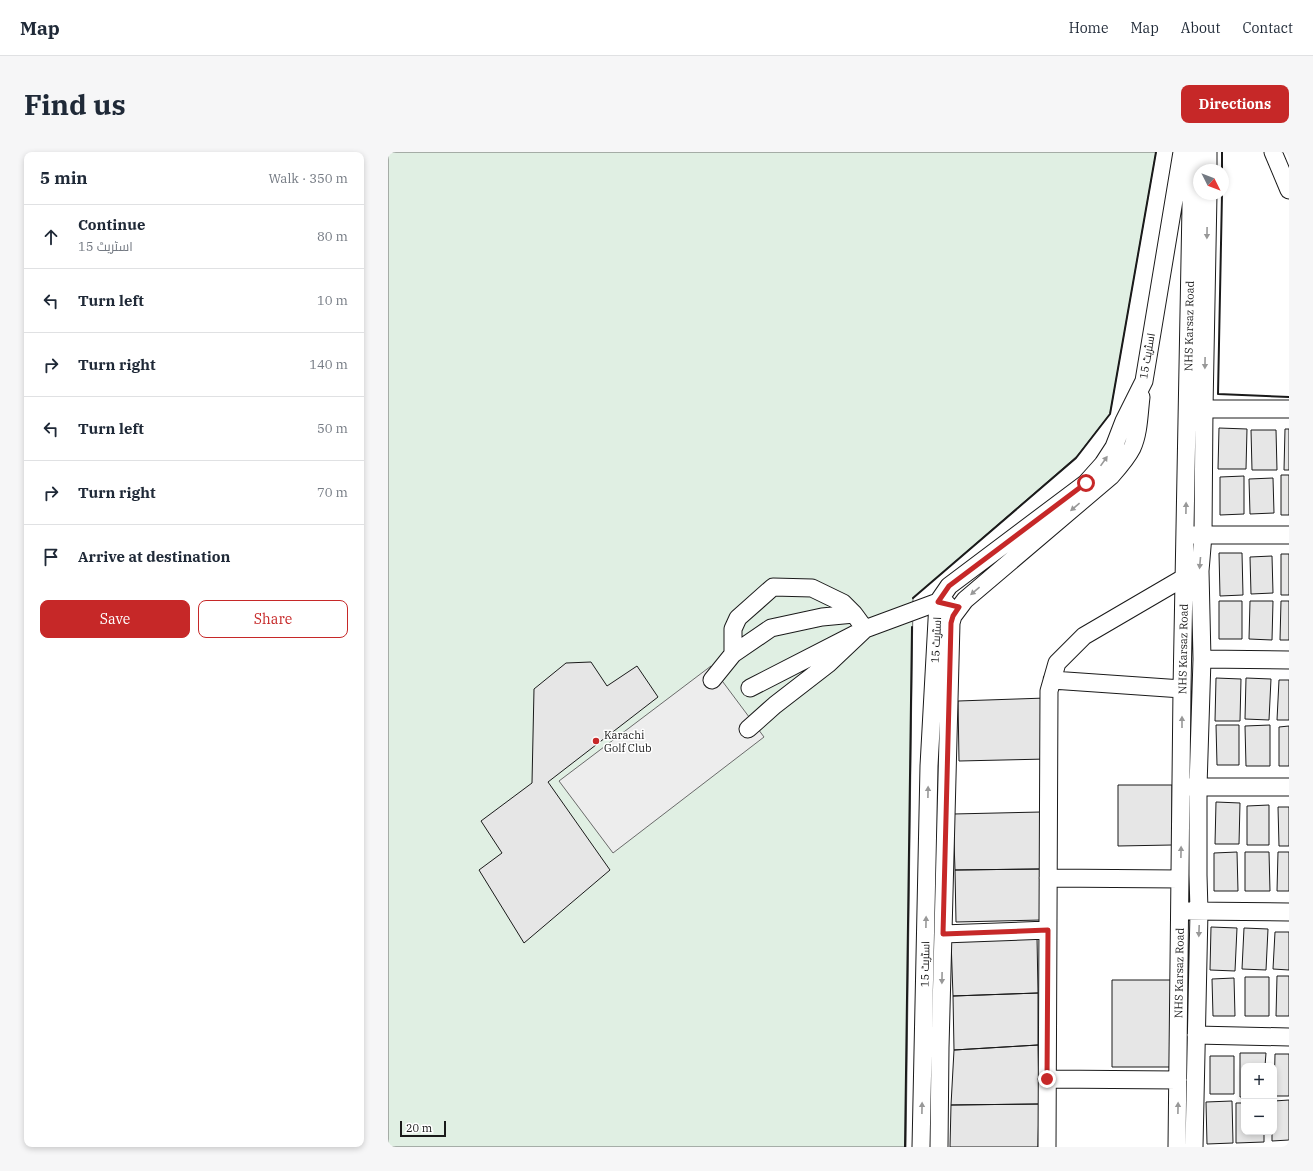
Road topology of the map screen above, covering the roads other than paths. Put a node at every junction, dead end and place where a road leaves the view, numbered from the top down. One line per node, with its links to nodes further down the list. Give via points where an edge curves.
1 (1182, 152): 9 (street, اسٹریٹ 15)
2 (1192, 152): 8 (street, NHS Karsaz Road)
3 (1208, 152): 5 (street)
4 (1273, 152): 6 (street)
5 (1208, 164)
6 (1289, 190)
7 (1207, 200): 8 (street, NHS Karsaz Road, one-way to 8)
8 (1198, 253): 10 (street, NHS Karsaz Road, one-way to 10); 12 (street, NHS Karsaz Road, one-way to 8)
9 (1144, 381): 16 (street, اسٹریٹ 15, one-way to 9, via 949,586 1086,483 1114,447); 17 (street, one-way to 17, via 1137,429 1132,447 1122,464)
10 (1204, 409): 11 (street); 13 (street, NHS Karsaz Road)
11 (1289, 409)
12 (1185, 535): 13 (street); 15 (street, NHS Karsaz Road)
13 (1203, 535): 14 (street); 22 (street, NHS Karsaz Road, one-way to 22, via 1200,571)
14 (1289, 535)
15 (1185, 577): 23 (street, NHS Karsaz Road); 25 (street, via 1084,636 1057,663)
16 (938, 602): 17 (street); 19 (street); 44 (street, اسٹریٹ 15, one-way to 16, via 929,766)
17 (959, 607): 37 (street, via 951,623)
18 (854, 614): 19 (street); 20 (street, via 822,617 771,628); 20 (street, via 843,602 812,588 773,587 738,618 733,629)
19 (865, 629): 26 (street); 28 (street, via 828,664)
20 (733, 654): 24 (street)
21 (1289, 660): 22 (street)
22 (1202, 666): 23 (street); 29 (street, NHS Karsaz Road)
23 (1183, 672): 27 (street, NHS Karsaz Road)
24 (712, 680)
25 (1052, 680): 27 (street); 31 (street, via 1049,691)
26 (750, 688)
27 (1182, 689): 29 (street, NHS Karsaz Road, one-way to 27)
28 (748, 729)
29 (1190, 787): 30 (street); 32 (street, NHS Karsaz Road, one-way to 29); 34 (street, NHS Karsaz Road)
30 (1289, 787)
31 (1048, 878): 32 (street); 36 (street)
32 (1180, 879): 33 (street, NHS Karsaz Road)
33 (1180, 911): 34 (street); 40 (street, NHS Karsaz Road)
34 (1200, 911): 35 (street); 38 (street, NHS Karsaz Road, one-way to 38)
35 (1289, 912)
36 (1048, 930): 37 (street); 42 (street)
37 (943, 934): 45 (street, one-way to 45)
38 (1196, 1035): 39 (street); 41 (street, NHS Karsaz Road)
39 (1289, 1037)
40 (1178, 1058): 41 (street); 43 (street, NHS Karsaz Road)
41 (1196, 1060): 48 (street, NHS Karsaz Road)
42 (1047, 1079): 43 (street); 46 (street)
43 (1178, 1080): 47 (street, NHS Karsaz Road, one-way to 43)
44 (921, 1147)
45 (939, 1147)
46 (1047, 1147)
47 (1177, 1147)
48 (1194, 1147)

